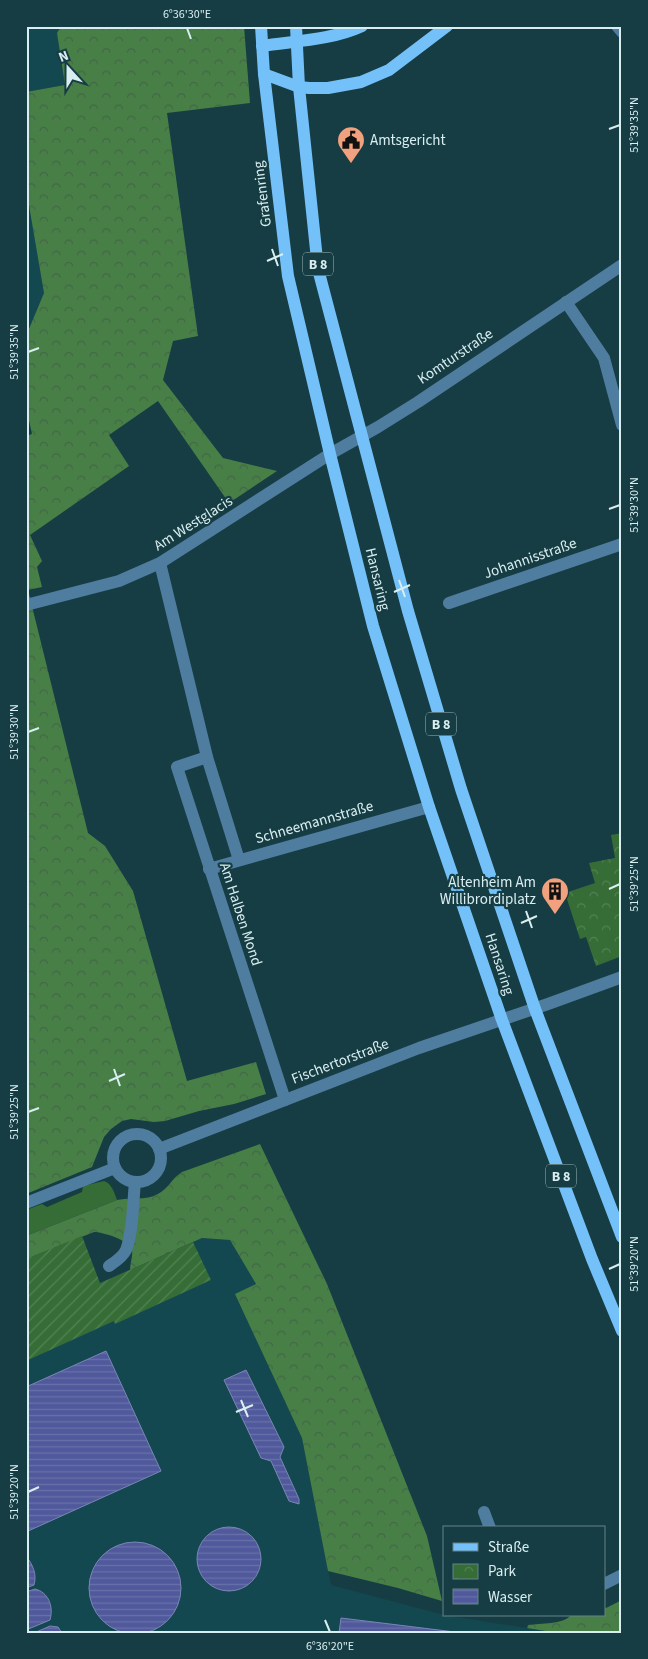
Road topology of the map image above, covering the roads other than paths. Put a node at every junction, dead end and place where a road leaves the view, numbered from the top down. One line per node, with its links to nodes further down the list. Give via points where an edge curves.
1 (261, 26): 9 (main road, B 8)
2 (296, 26): 8 (main road, B 8)
3 (329, 26): 6 (main road)
4 (447, 26): 11 (main road, via 389,70 361,82 328,88)
5 (617, 26): 7 (street)
6 (358, 28): 8 (main road)
7 (622, 32)
8 (297, 40): 9 (main road); 11 (main road, B 8)
9 (262, 46): 10 (main road, Grafenring / B 8)
10 (264, 74): 11 (main road); 16 (main road, Grafenring / B 8, via 288,276)
11 (300, 87): 15 (main road, B 8, via 318,269)
12 (622, 265): 13 (street, Komturstraße)
13 (566, 302): 14 (street, via 604,358); 15 (street, Komturstraße)
14 (622, 426)
15 (362, 436): 16 (street, Am Westglacis); 26 (main road, Hansaring / B 8, via 408,611 461,790)
16 (330, 454): 18 (street, Am Westglacis); 22 (main road, Hansaring / B 8, via 374,626)
17 (622, 544): 19 (street, Johannisstraße)
18 (160, 563): 20 (street, Am Westglacis, via 119,582); 21 (street, Am Halben Mond)
19 (449, 603)
20 (26, 605)
21 (207, 758): 23 (street, Am Halben Mond); 24 (street, Am Halben Mond, via 177,767)
22 (429, 807): 23 (street, Schneemannstraße); 27 (main road, Hansaring / B 8)
23 (239, 860): 24 (street, Schneemannstraße)
24 (209, 869): 28 (street, Am Halben Mond)
25 (622, 977): 26 (street, Fischertorstraße)
26 (535, 1009): 27 (street, Fischertorstraße); 33 (main road, Hansaring / B 8)
27 (502, 1020): 28 (street, Fischertorstraße); 35 (main road, Hansaring / B 8)
28 (285, 1100): 29 (street, Fischertorstraße)
29 (159, 1149): 30 (street, via 147,1136 126,1136 113,1154); 31 (street, via 161,1160 155,1173)
30 (115, 1168): 31 (street, via 121,1176); 32 (street)
31 (135, 1182): 34 (street, via 126,1251)
32 (26, 1204)
33 (622, 1237)
34 (109, 1266)
35 (622, 1331)
36 (484, 1512): 37 (street)
37 (489, 1526)
38 (622, 1574): 39 (street)
39 (606, 1583)

